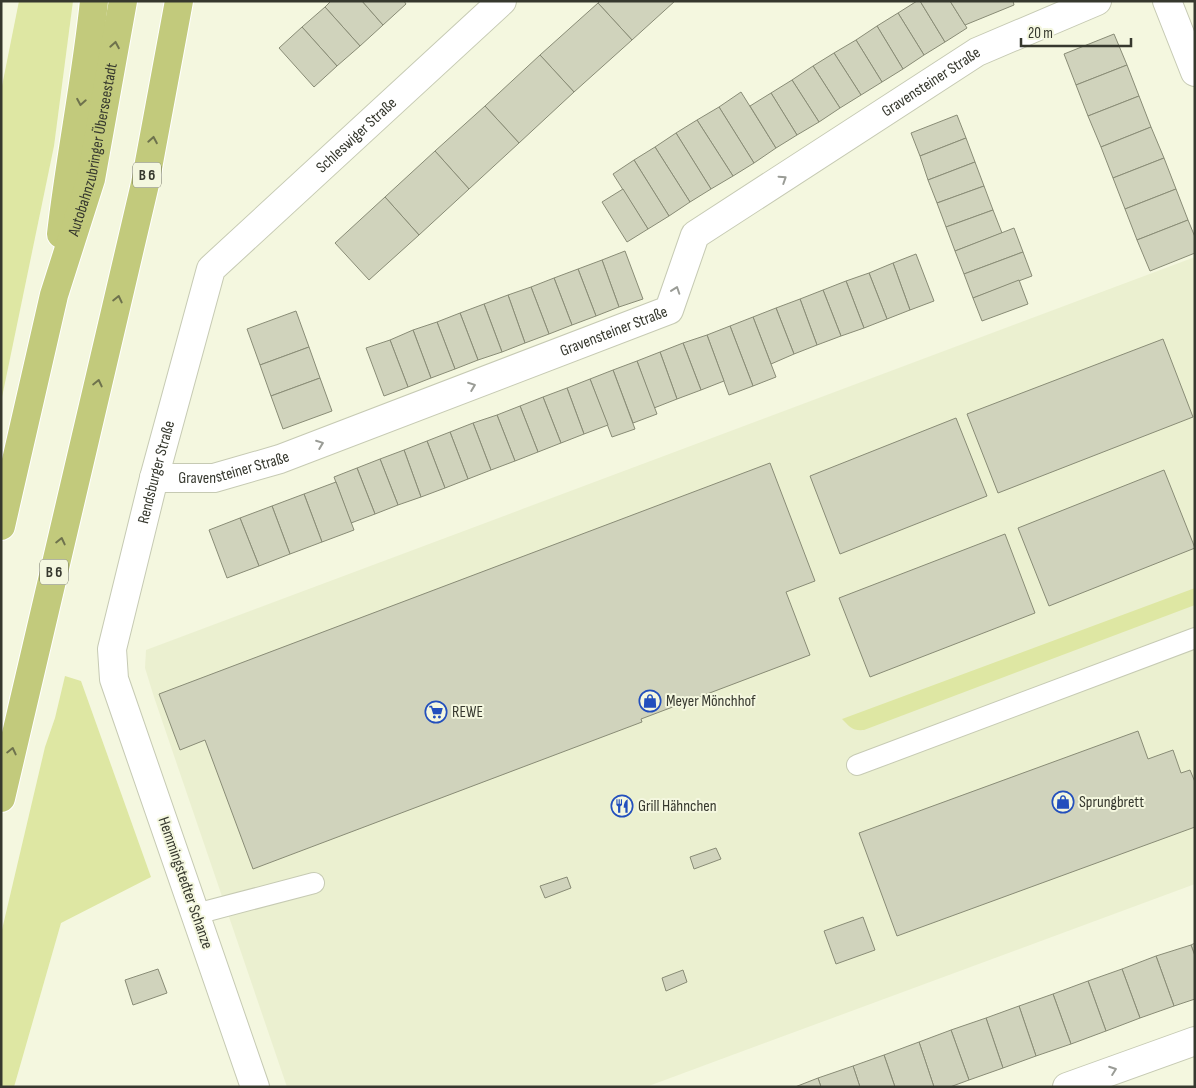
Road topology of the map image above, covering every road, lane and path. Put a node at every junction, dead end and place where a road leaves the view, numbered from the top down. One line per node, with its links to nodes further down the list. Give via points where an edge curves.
1 (94, 1): 9 (highway, Autobahnzubringer Überseestadt, one-way to 9)
2 (123, 1): 9 (highway, Autobahnzubringer Überseestadt, one-way to 2, via 91,179)
3 (179, 1): 15 (highway, B 6, one-way to 3, via 145,184)
4 (502, 1): 8 (street, Schleswiger Straße)
5 (1097, 1): 10 (street, Gravensteiner Straße, one-way to 5, via 214,478 280,459 669,310 695,235 977,52)
6 (1167, 1): 7 (street)
7 (1195, 72)
8 (211, 269): 10 (street, Rendsburger Straße)
9 (54, 296): 11 (highway, Autobahnzubringer Überseestadt)
10 (154, 478): 13 (street, Rendsburger Straße, via 112,649)
11 (1, 526)
12 (1195, 638): 14 (lane)
13 (114, 678): 17 (street, Hemmingstedter Schanze)
14 (857, 765)
15 (1, 798)
16 (314, 883): 17 (lane)
17 (196, 914): 19 (street, Hemmingstedter Schanze)
18 (1195, 1041): 20 (street, one-way to 18)
19 (255, 1087)
20 (1068, 1087)

